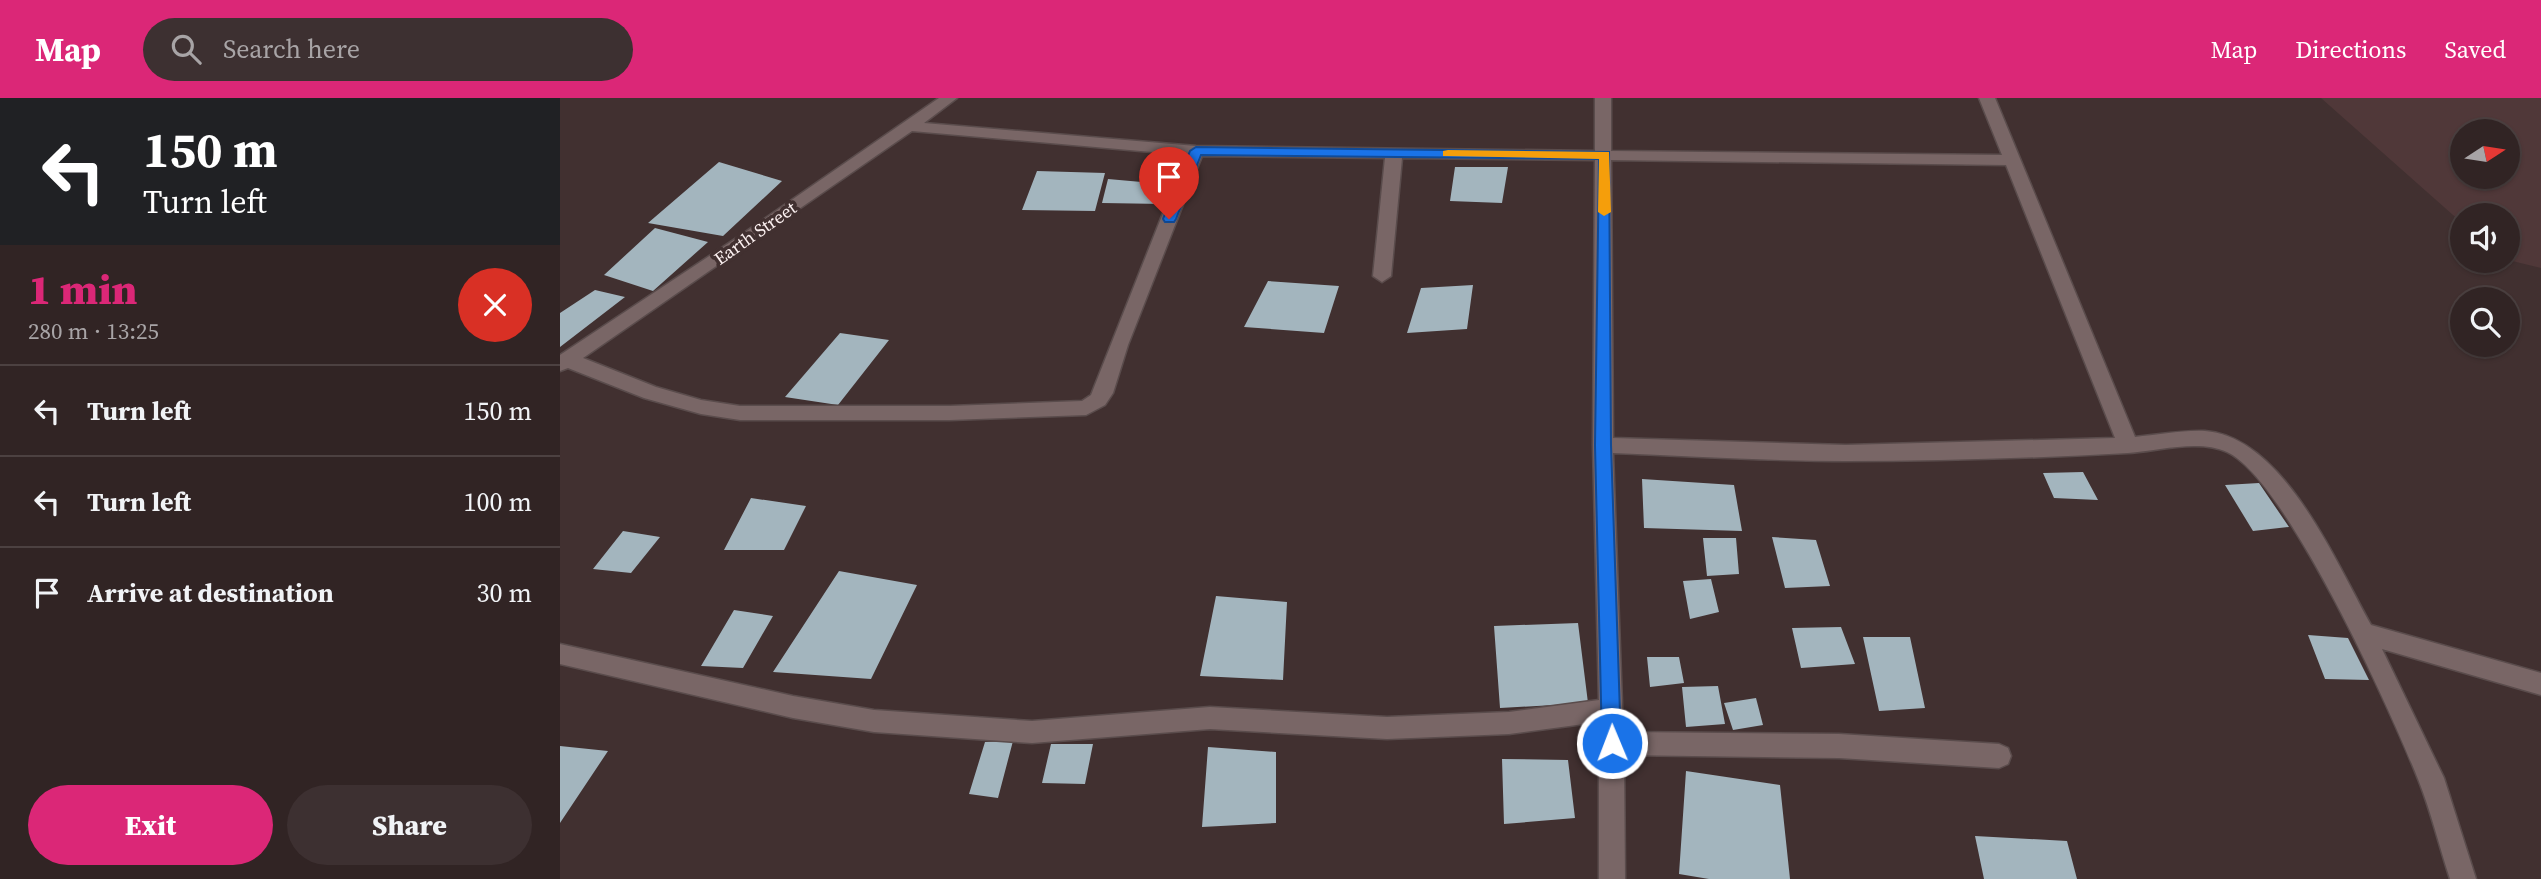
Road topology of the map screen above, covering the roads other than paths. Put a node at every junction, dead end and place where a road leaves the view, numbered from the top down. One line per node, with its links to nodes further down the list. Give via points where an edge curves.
1 (948, 98): 4 (street, Earth Street)
2 (1603, 98): 7 (street)
3 (1987, 98): 8 (street)
4 (908, 126): 5 (street); 10 (street, Earth Street)
5 (1196, 151): 6 (street); 10 (street, via 1103,393 1086,408 740,413 652,393)
6 (1394, 153): 7 (street); 9 (street)
7 (1605, 155): 8 (street); 12 (street)
8 (2011, 160): 11 (street)
9 (1382, 275)
10 (564, 362)
11 (2128, 444): 12 (street, via 1846,453); 13 (street, via 2205,439 2243,452 2277,485)
12 (1603, 445): 16 (street)
13 (2363, 633): 15 (street); 20 (street, via 2431,778)
14 (560, 653): 16 (street, via 874,721 1032,732 1210,718 1401,728 1509,723)
15 (2541, 684)
16 (1611, 709): 17 (street)
17 (1612, 743): 18 (street, via 1839,746); 19 (street)
18 (1999, 756)
19 (1612, 879)
20 (2463, 879)

